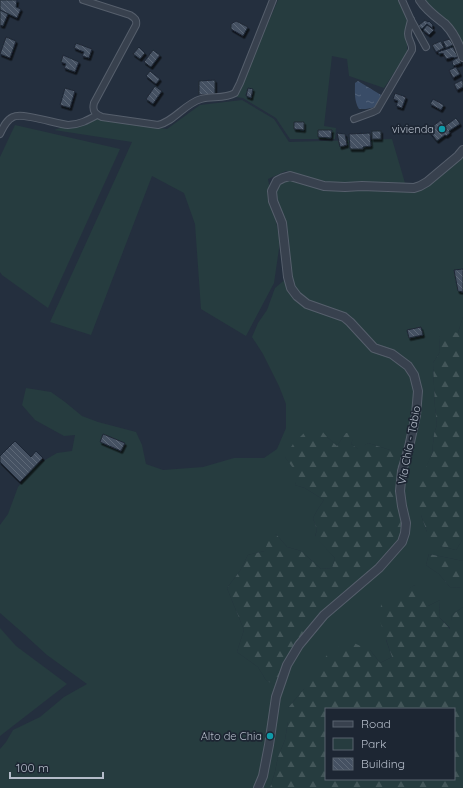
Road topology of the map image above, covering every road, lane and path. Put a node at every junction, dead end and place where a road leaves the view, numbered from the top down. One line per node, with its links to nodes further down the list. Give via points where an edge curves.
1 (83, 0): 8 (street, via 136,19 136,25 94,103 94,112)
2 (274, 0): 8 (street, via 235,93 197,101 164,124 158,125)
3 (402, 0): 5 (street)
4 (420, 0): 7 (street, via 456,37)
5 (411, 20): 6 (street); 9 (street, via 408,33 412,50 377,110)
6 (426, 47)
7 (463, 56)
8 (97, 115): 10 (street, via 86,121 68,125 18,116 13,117)
9 (354, 120)
10 (0, 134)
11 (463, 150): 12 (street, Vía Chía - Tabio, via 426,182 414,188 324,186 290,176 277,182 272,191 273,201 282,223 288,277 296,296 307,304 344,317 374,348 392,354 408,366 414,375 418,391 416,416 402,471 400,491 406,533 402,542 379,568 324,615 287,666 276,697 263,776)
12 (258, 788)

